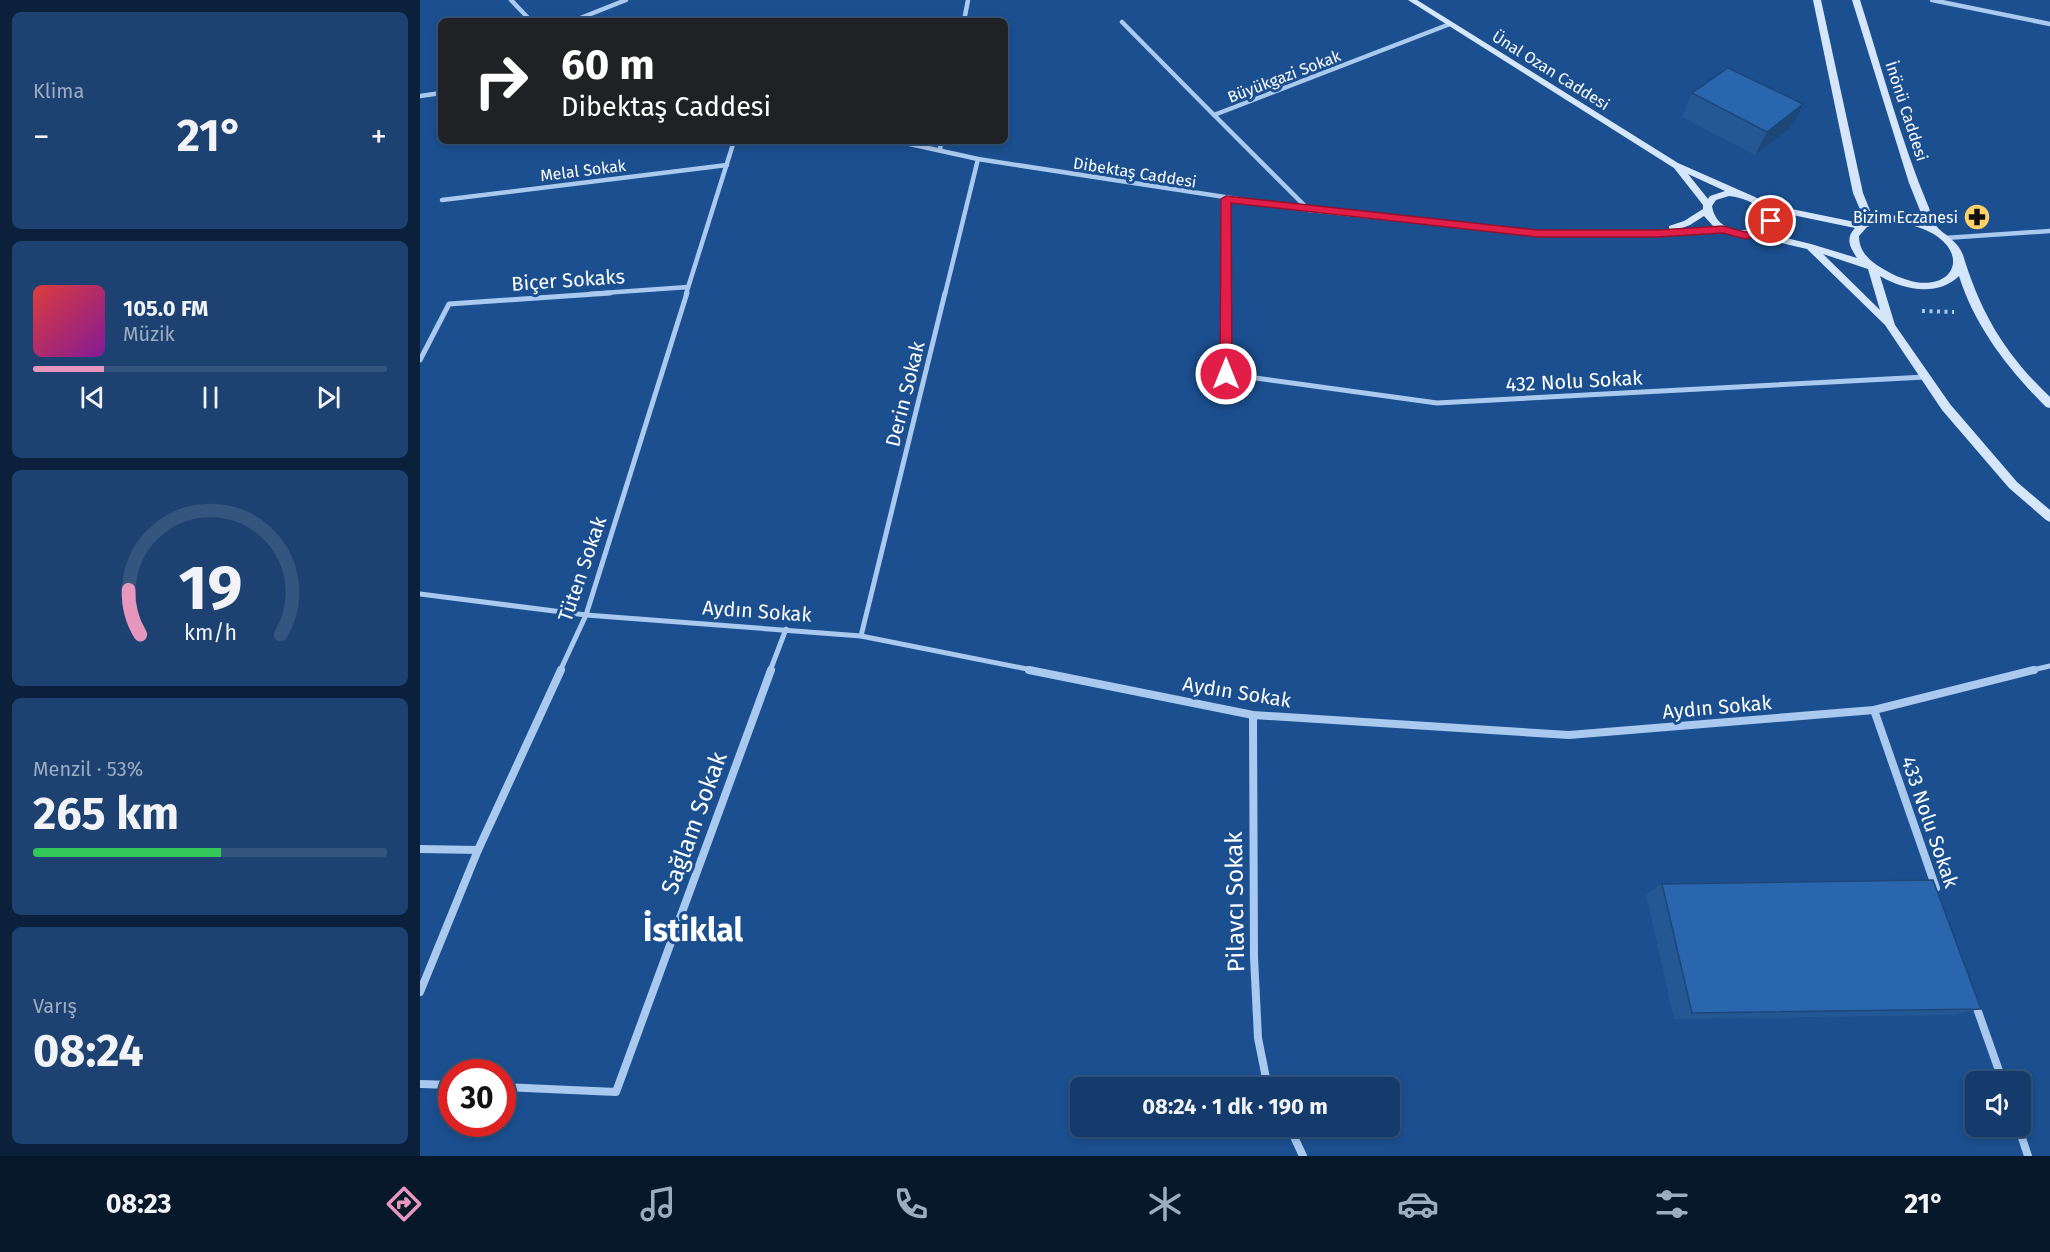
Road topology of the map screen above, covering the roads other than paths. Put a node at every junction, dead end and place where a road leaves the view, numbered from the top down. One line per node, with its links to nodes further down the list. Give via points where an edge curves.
1 (511, 0): 8 (street)
2 (626, 0): 9 (street)
3 (968, 0): 10 (street)
4 (1412, 0): 12 (main road, Ünal Ozan Caddesi)
5 (1817, 0): 30 (main road)
6 (1856, 0): 32 (main road, İnönü Caddesi, via 1914,183)
7 (1932, 0): 13 (street)
8 (528, 18)
9 (581, 18)
10 (965, 18)
11 (1122, 22): 16 (street, Büyükgazi Sokak)
12 (1450, 24): 16 (street, Büyükgazi Sokak); 23 (main road, Ünal Ozan Caddesi)
13 (2050, 24)
14 (438, 93): 15 (street)
15 (420, 96)
16 (1214, 115): 29 (street)
17 (733, 144): 22 (street, Tüten Sokak)
18 (911, 144): 20 (street, Dibektaş Caddesi)
19 (941, 144): 20 (street)
20 (940, 150): 21 (street, Dibektaş Caddesi)
21 (978, 159): 25 (street, Dibektaş Caddesi); 49 (street, Derin Sokak)
22 (727, 165): 26 (street, Melal Sokak); 40 (street, Tüten Sokak)
23 (1675, 165): 24 (main road); 28 (main road)
24 (1739, 194): 27 (main road); 28 (main road, via 1718,195 1711,198)
25 (1226, 199): 29 (street, Dibektaş Caddesi); 43 (street, 432 Nolu Sokak, via 1226,374 1437,403)
26 (442, 200)
27 (1766, 207): 30 (main road); 35 (main road, via 1769,227)
28 (1706, 208): 31 (main road, via 1708,218); 34 (main road, via 1687,223)
29 (1309, 210): 34 (street, Dibektaş Caddesi, via 1537,234)
30 (1865, 224): 32 (main road, via 1899,219); 39 (main road, via 1855,234 1854,244)
31 (1723, 230): 34 (main road); 35 (main road)
32 (1933, 230): 36 (main road)
33 (2050, 231): 36 (street)
34 (1658, 234)
35 (1755, 234): 37 (main road)
36 (1945, 238): 38 (main road, via 1959,256)
37 (1810, 247): 39 (main road); 41 (main road)
38 (1960, 266): 39 (main road, via 1956,275 1932,286 1897,281); 44 (main road, via 1978,312 2034,389)
39 (1870, 267): 41 (main road)
40 (688, 287): 42 (street, Biçer Sokaks, via 449,304); 47 (street, Tüten Sokak)
41 (1890, 326): 43 (main road)
42 (420, 360)
43 (1925, 377): 45 (main road, via 2013,484)
44 (2050, 404)
45 (2050, 517)
46 (420, 594): 47 (street, Aydın Sokak)
47 (586, 615): 48 (street, Aydın Sokak); 54 (street, Tüten Sokak)
48 (786, 629): 49 (street, Aydın Sokak); 62 (street, Sağlam Sokak, via 616,1092)
49 (861, 636): 52 (street, Aydın Sokak)
50 (2050, 666): 51 (street, Aydın Sokak)
51 (1874, 710): 52 (street, Aydın Sokak, via 1569,735); 55 (street, 433 Nolu Sokak)
52 (1253, 715): 59 (street, Pilavcı Sokak, via 1254,969 1258,1038)
53 (420, 849): 54 (street)
54 (478, 850): 57 (street, Tüten Sokak)
55 (1940, 901)
56 (1971, 991): 58 (street)
57 (420, 992)
58 (1999, 1071)
59 (1266, 1077)
60 (420, 1084): 61 (street)
61 (438, 1085)
62 (516, 1088)
63 (1294, 1137): 65 (street)
64 (2022, 1137): 66 (street)
65 (1303, 1156)
66 (2028, 1156)

